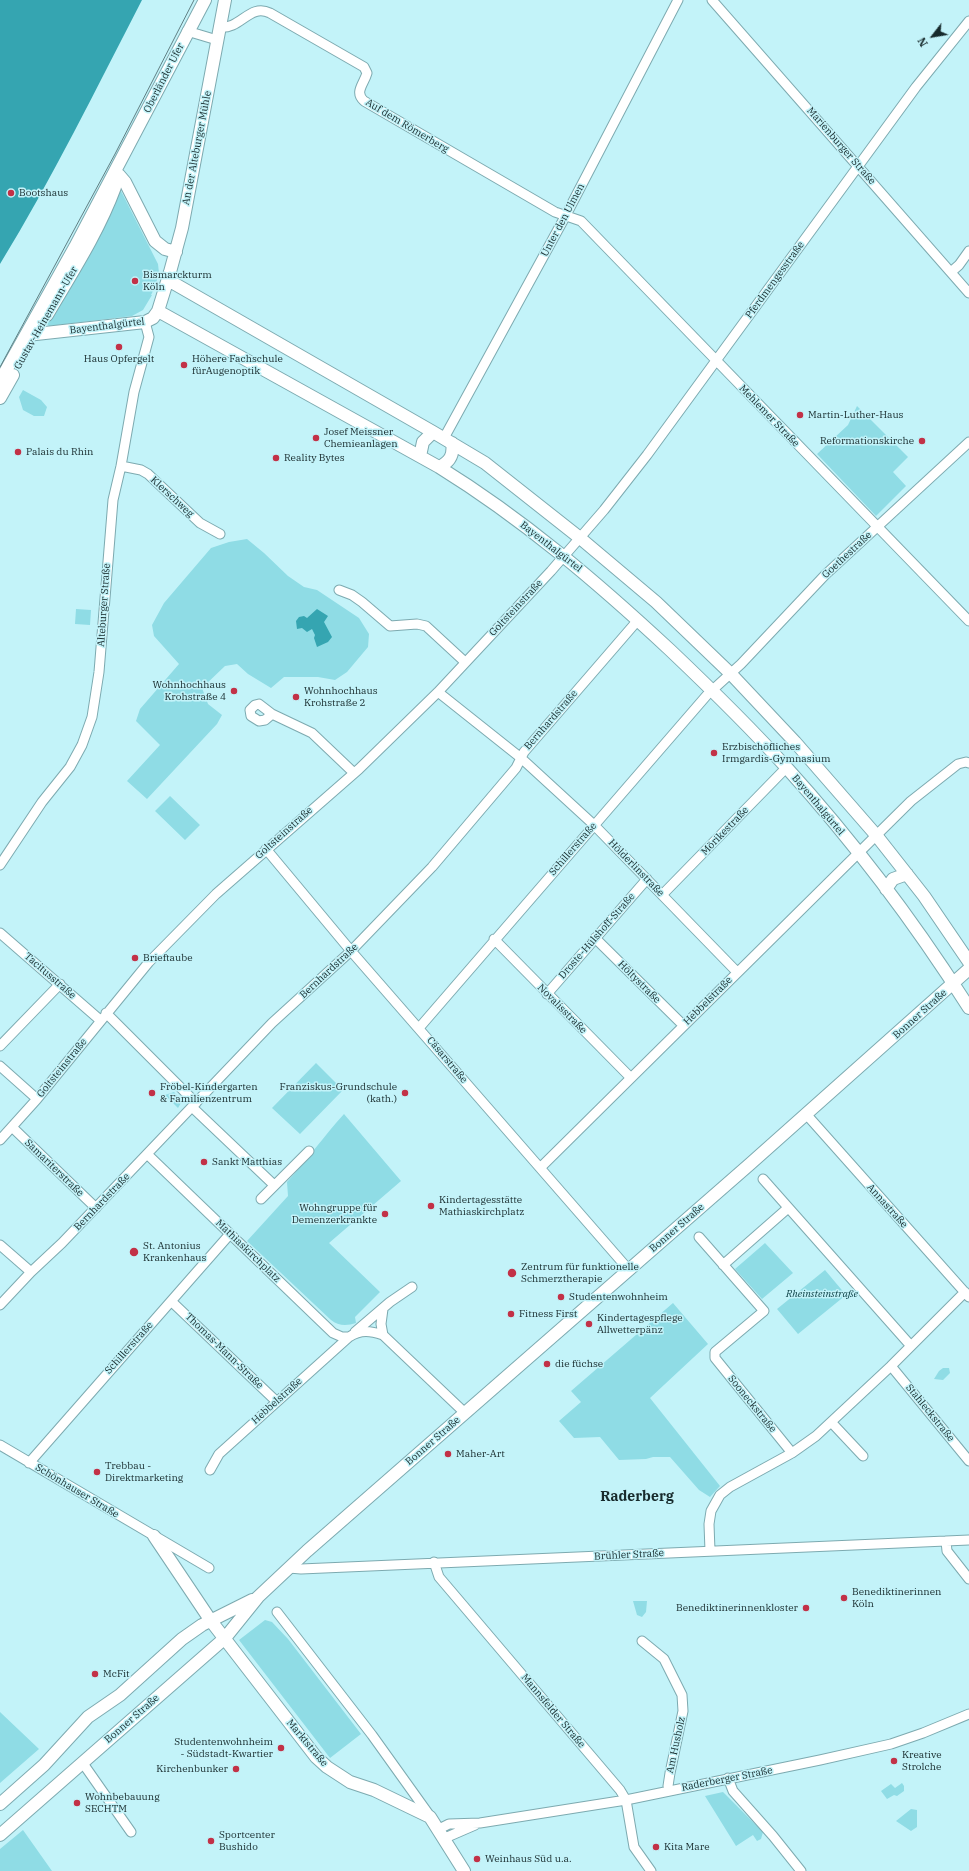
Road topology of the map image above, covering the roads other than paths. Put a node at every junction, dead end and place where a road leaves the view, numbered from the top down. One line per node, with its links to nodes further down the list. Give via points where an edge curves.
1 (204, 0): 7 (main road, Oberländer Ufer)
2 (225, 0): 6 (main road, An der Alteburger Mühle)
3 (678, 0): 12 (street, Unter den Ulmen)
4 (712, 0): 10 (street, Marienburger Straße)
5 (969, 21): 10 (street, Pferdmengesstraße, via 916,87)
6 (219, 27): 8 (main road, An der Alteburger Mühle); 12 (street, Auf dem Römerberg, via 228,28 254,11 265,10 364,67 367,73 359,90 364,101 555,212)
7 (187, 31): 8 (street); 9 (main road, Oberländer Ufer)
8 (217, 40): 14 (main road, An der Alteburger Mühle)
9 (124, 157): 11 (main road, Oberländer Ufer); 15 (main road, Oberländer Ufer)
10 (859, 166): 16 (street, Marienburger Straße); 22 (street, Pferdmengesstraße)
11 (119, 175): 14 (main road, via 155,241 164,249); 15 (main road, Oberländer Ufer, via 107,207)
12 (566, 214): 22 (street, Mehlemer Straße, via 581,221); 26 (street, Unter den Ulmen)
13 (969, 251): 16 (street)
14 (176, 252): 17 (main road, An der Alteburger Mühle)
15 (75, 258): 21 (main road, Gustav-Heinemann-Ufer)
16 (951, 272): 18 (street, Marienburger Straße)
17 (168, 280): 19 (main road, An der Alteburger Mühle); 25 (main road)
18 (969, 293)
19 (158, 311): 20 (main road, Bayenthalgürtel, via 153,318); 28 (main road, Bayenthalgürtel)
20 (145, 322): 21 (main road, Bayenthalgürtel); 29 (street, Alteburger Straße, via 149,337 134,392)
21 (31, 335): 23 (main road, Gustav-Heinemann-Ufer); 24 (main road, Gustav-Heinemann-Ufer)
22 (716, 361): 31 (street, Mehlemer Straße); 33 (street, Pferdmengesstraße, via 647,455)
23 (0, 382)
24 (0, 398)
25 (433, 432): 26 (main road); 28 (main road, via 423,442)
26 (448, 441): 30 (main road, via 453,451 451,458); 33 (main road, via 485,463)
27 (969, 442): 31 (street, Goethestraße)
28 (420, 456): 30 (main road, Bayenthalgürtel)
29 (121, 466): 32 (street, Klerschweg, via 148,474 200,523); 51 (street, Alteburger Straße, via 113,500 92,717 70,767 42,802)
30 (439, 467): 34 (main road, Bayenthalgürtel, via 467,484)
31 (877, 527): 37 (street, Mehlemer Straße); 39 (street, Goethestraße, via 825,575)
32 (220, 534)
33 (580, 538): 34 (street, Goltsteinstraße); 39 (main road, via 656,602)
34 (565, 556): 36 (main road, Bayenthalgürtel); 38 (street, Goltsteinstraße)
35 (339, 590): 38 (street, via 362,602 390,626 426,626)
36 (638, 620): 40 (main road, Bayenthalgürtel); 43 (street, Bernhardstraße)
37 (969, 621)
38 (465, 662): 41 (street, Goltsteinstraße)
39 (731, 674): 40 (street, Schillerstraße); 48 (main road, via 795,742)
40 (712, 690): 45 (main road, Bayenthalgürtel); 47 (street, Schillerstraße)
41 (438, 692): 43 (street, Hölderlinstraße); 46 (street, Goltsteinstraße)
42 (272, 714): 46 (street, via 312,732)
43 (521, 758): 47 (street, Hölderlinstraße); 60 (street, Bernhardstraße, via 516,768 432,867)
44 (969, 763): 48 (street, Hebbelstraße, via 958,764 936,781)
45 (787, 768): 50 (main road, Bayenthalgürtel); 55 (street, Mörikestraße)
46 (354, 773): 49 (street, Goltsteinstraße)
47 (594, 825): 53 (street, Hölderlinstraße); 58 (street, Schillerstraße)
48 (876, 835): 50 (street, Hebbelstraße); 52 (main road)
49 (266, 849): 60 (street, Cäsarstraße); 68 (street, Goltsteinstraße, via 169,941)
50 (859, 854): 54 (main road, Bayenthalgürtel); 63 (street, Hebbelstraße)
51 (0, 865)
52 (907, 874): 54 (main road, via 893,879); 59 (main road)
53 (647, 879): 55 (street, Hölderlinstraße); 57 (street, Droste-Hülshoff-Straße)
54 (886, 889): 65 (main road, Bayenthalgürtel)
55 (662, 895): 63 (street, Hölderlinstraße)
56 (0, 933): 64 (street, Tacitusstraße)
57 (595, 938): 66 (street, Droste-Hülshoff-Straße); 69 (street, Höltystraße)
58 (494, 939): 66 (street, Novalisstraße); 70 (street, Schillerstraße)
59 (964, 947): 61 (main road)
60 (351, 950): 70 (street, Cäsarstraße); 75 (street, Bernhardstraße, via 272,1023)
61 (969, 962)
62 (969, 969): 65 (main road, Bonner Straße)
63 (737, 972): 69 (street, Hebbelstraße)
64 (60, 984): 68 (street, Tacitusstraße); 71 (street)
65 (953, 984): 67 (main road, Bayenthalgürtel); 76 (main road, Bonner Straße)
66 (547, 994): 73 (street, Novalisstraße)
67 (969, 1008)
68 (103, 1017): 74 (street, Goltsteinstraße); 75 (street, Tacitusstraße)
69 (683, 1025): 73 (street, Hebbelstraße)
70 (419, 1028): 81 (street, Cäsarstraße)
71 (0, 1046)
72 (0, 1066): 74 (street)
73 (631, 1078): 81 (street, Hebbelstraße)
74 (37, 1099): 77 (street, Goltsteinstraße)
75 (195, 1105): 80 (street, Bernhardstraße); 83 (street)
76 (806, 1114): 91 (main road, Bonner Straße); 94 (street, Annastraße)
77 (12, 1128): 78 (street, Goltsteinstraße); 85 (street, Samariterstraße)
78 (0, 1140)
79 (309, 1151): 83 (street)
80 (147, 1154): 85 (street, Bernhardstraße); 87 (street, Mathiaskirchplatz)
81 (540, 1168): 91 (street, Cäsarstraße)
82 (763, 1179): 86 (street)
83 (274, 1185): 84 (street)
84 (261, 1199)
85 (96, 1208): 92 (street, Bernhardstraße)
86 (788, 1208): 90 (street); 100 (street)
87 (230, 1234): 95 (street, Schillerstraße); 99 (street, Mathiaskirchplatz, via 333,1333 342,1337)
88 (699, 1237): 90 (street)
89 (0, 1244): 92 (street)
90 (723, 1265): 106 (street, Sooneckstraße, via 764,1311 714,1355 715,1358)
91 (628, 1270): 103 (main road, Bonner Straße)
92 (31, 1272): 96 (street, Bernhardstraße)
93 (412, 1287): 97 (street)
94 (967, 1294): 100 (street)
95 (172, 1301): 102 (street, Thomas-Mann-Straße); 109 (street, Schillerstraße)
96 (0, 1305)
97 (382, 1309): 98 (street); 99 (street)
98 (383, 1334): 99 (street, Mathiaskirchplatz, via 366,1331); 103 (street)
99 (351, 1335): 102 (street, Hebbelstraße)
100 (911, 1346): 101 (street)
101 (891, 1366): 104 (street); 108 (street, Stahleckstraße)
102 (276, 1401): 110 (street, Hebbelstraße, via 219,1454)
103 (465, 1414): 117 (main road, Bonner Straße)
104 (832, 1423): 106 (street); 107 (street)
105 (0, 1445): 109 (street, Schönhauser Straße)
106 (792, 1453): 114 (street, via 720,1495 711,1511)
107 (864, 1456)
108 (969, 1461)
109 (29, 1463): 111 (street, Schönhauser Straße)
110 (210, 1470)
111 (154, 1536): 116 (street, Schönhauser Straße); 121 (main road, Schönhauser Straße)
112 (969, 1540): 113 (street, Brühler Straße)
113 (946, 1541): 114 (street, Brühler Straße); 118 (street, via 950,1556)
114 (710, 1552): 115 (street, Brühler Straße)
115 (434, 1562): 117 (street, Brühler Straße); 128 (street, Mannsfelder Straße, via 439,1577)
116 (209, 1568)
117 (289, 1568): 119 (main road, Bonner Straße)
118 (969, 1579)
119 (258, 1597): 121 (main road, Bonner Straße); 122 (main road, Bonner Straße)
120 (277, 1612): 130 (street, Marktstraße, via 363,1722)
121 (214, 1624): 122 (main road, Marktstraße); 129 (main road, Bonner Straße, via 182,1639 120,1695 88,1717 44,1766)
122 (225, 1638): 125 (main road, Bonner Straße); 130 (main road, Marktstraße, via 316,1757 327,1767 350,1782 374,1790)
123 (642, 1642): 127 (street, Am Husholz, via 664,1659 682,1695 683,1711)
124 (969, 1714): 126 (street, Raderberger Straße, via 891,1744)
125 (82, 1762): 131 (street); 133 (main road, Bonner Straße)
126 (728, 1778): 127 (street, Raderberger Straße); 136 (street, via 733,1791)
127 (669, 1790): 128 (street, Raderberger Straße)
128 (626, 1800): 132 (street, Raderberger Straße, via 480,1823 449,1824); 135 (street, Mannsfelder Straße, via 634,1847)
129 (0, 1804)
130 (430, 1817): 132 (main road, Marktstraße)
131 (131, 1832)
132 (442, 1834): 134 (main road, Marktstraße)
133 (0, 1835)
134 (464, 1871)
135 (651, 1871)
136 (801, 1871)

